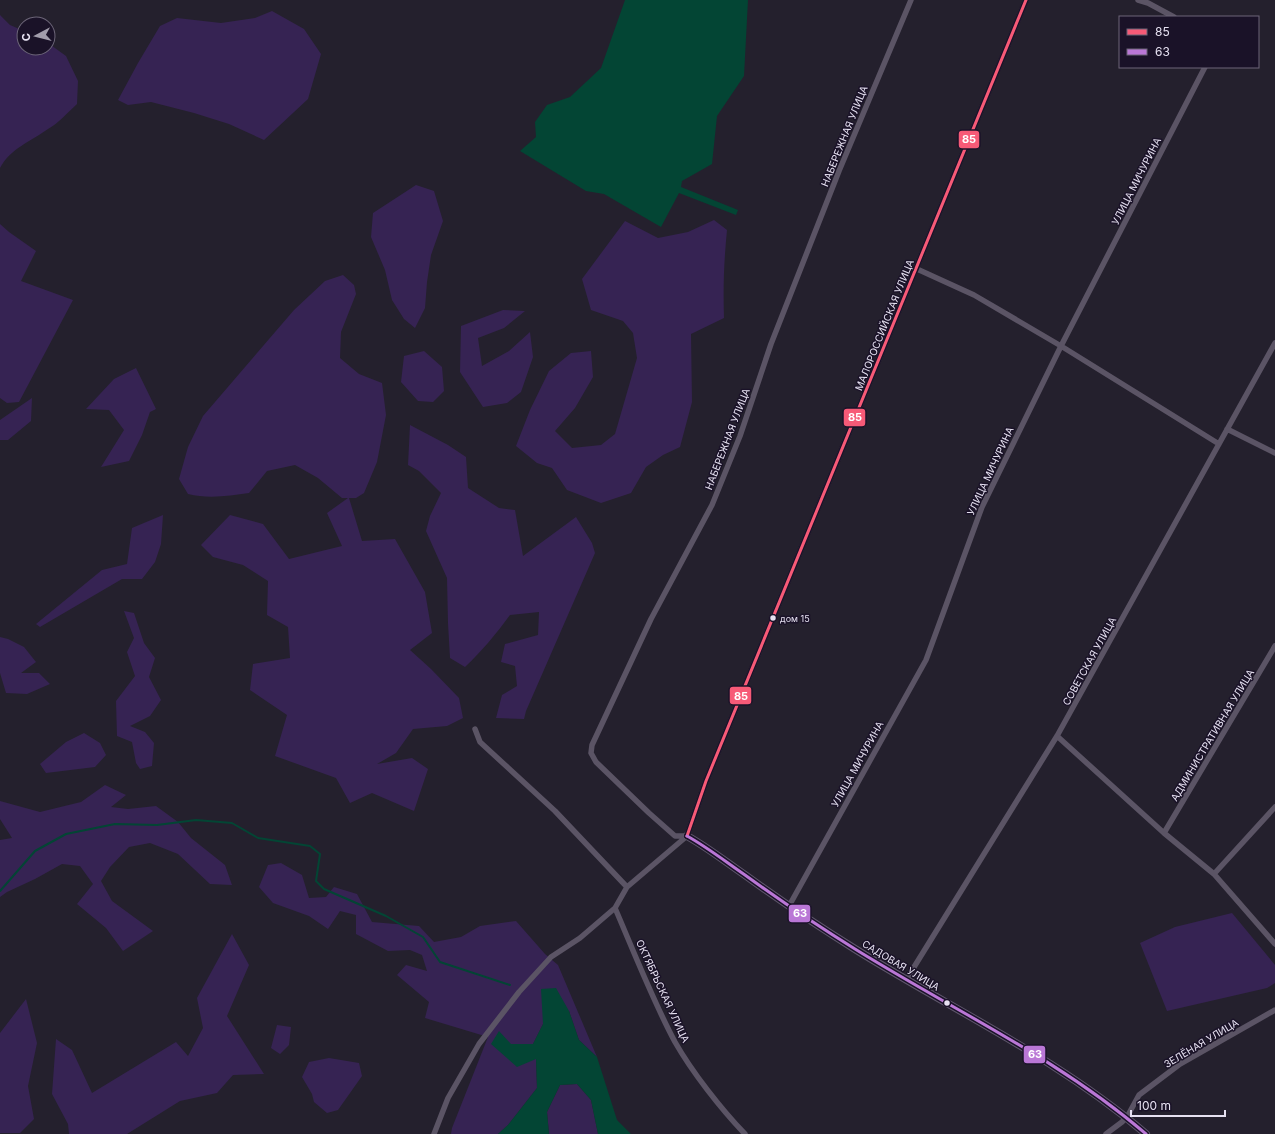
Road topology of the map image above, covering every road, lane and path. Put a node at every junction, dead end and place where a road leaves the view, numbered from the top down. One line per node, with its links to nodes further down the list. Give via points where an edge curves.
1 (911, 0): 18 (street, НАБЕРЕЖНАЯ УЛИЦА, via 779,323 740,436 712,505 651,619 592,745 590,753 596,762 649,814 675,836)
2 (1026, 0): 7 (street, МАЛОРОССИЙСКАЯ УЛИЦА)
3 (1138, 0): 4 (street)
4 (1149, 2): 5 (street)
5 (1172, 16)
6 (1204, 68): 9 (street, УЛИЦА МИЧУРИНА)
7 (917, 269): 9 (street, via 974,295); 18 (street, МАЛОРОССИЙСКАЯ УЛИЦА, via 706,781)
8 (1275, 343): 10 (street, СОВЕТСКАЯ УЛИЦА)
9 (1061, 346): 11 (street); 21 (street, УЛИЦА МИЧУРИНА, via 982,507 926,660)
10 (1228, 429): 11 (street, СОВЕТСКАЯ УЛИЦА); 12 (street)
11 (1219, 444): 15 (street, СОВЕТСКАЯ УЛИЦА)
12 (1275, 453)
13 (1275, 646): 17 (street, АДМИНИСТРАТИВНАЯ УЛИЦА)
14 (474, 729): 20 (street, via 480,742 555,811)
15 (1057, 736): 17 (street); 24 (street, СОВЕТСКАЯ УЛИЦА)
16 (1275, 807): 19 (street)
17 (1164, 833): 19 (street)
18 (687, 836): 20 (street); 21 (street, САДОВАЯ УЛИЦА)
19 (1214, 874): 23 (street)
20 (628, 886): 22 (street)
21 (789, 906): 24 (street, САДОВАЯ УЛИЦА)
22 (615, 908): 27 (street, via 580,938 551,957 519,992 471,1058 448,1098); 28 (street, ОКТЯБРЬСКАЯ УЛИЦА, via 676,1042 702,1081)
23 (1275, 944)
24 (906, 980): 26 (street, САДОВАЯ УЛИЦА, via 1027,1049)
25 (1275, 1010): 26 (street, ЗЕЛЁНАЯ УЛИЦА, via 1180,1064 1139,1095)
26 (1127, 1117): 29 (street); 30 (street, САДОВАЯ УЛИЦА)
27 (434, 1134)
28 (745, 1134)
29 (1106, 1134)
30 (1146, 1134)

